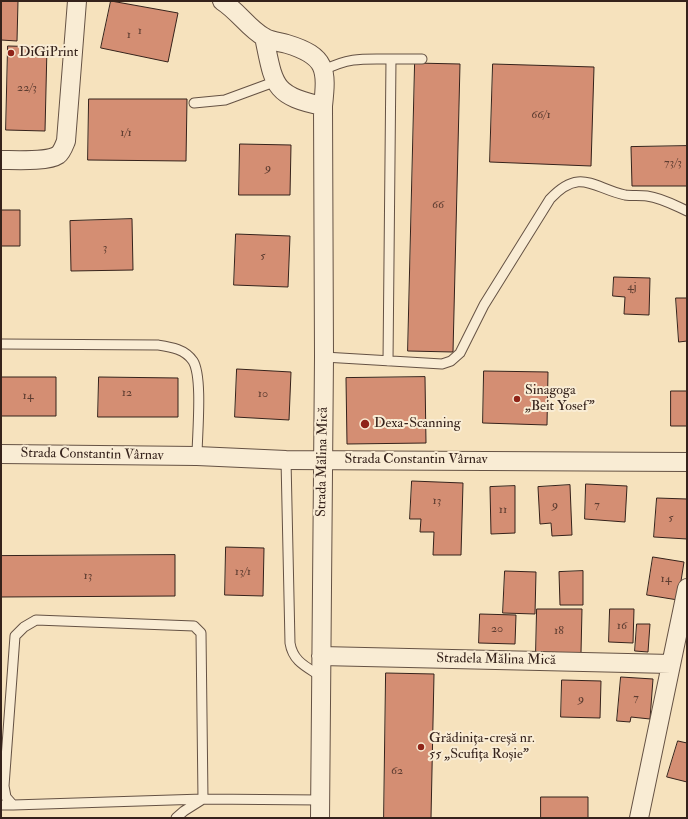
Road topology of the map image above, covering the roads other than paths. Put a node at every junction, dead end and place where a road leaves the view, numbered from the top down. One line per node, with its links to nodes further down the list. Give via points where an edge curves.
1 (77, 1): 10 (street, via 66,142 63,149 58,155 49,158)
2 (228, 2): 3 (street)
3 (264, 37): 6 (street, via 300,48); 7 (street)
4 (391, 59): 5 (lane); 6 (lane, via 354,59); 14 (lane)
5 (422, 59)
6 (324, 70): 9 (street, Strada Mălina Mică, via 326,80)
7 (274, 82): 8 (lane, via 224,100); 9 (street, via 290,97)
8 (194, 103)
9 (323, 106): 13 (street, Strada Mălina Mică)
10 (1, 160)
11 (687, 211): 14 (lane, via 665,200 626,195 598,184 577,182 564,185 550,199 484,304 460,353 451,361 442,364)
12 (1, 344): 16 (lane, via 158,345 178,348 193,361 198,382)
13 (324, 357): 14 (lane); 17 (street, Strada Mălina Mică)
14 (388, 361)
15 (1, 454): 16 (street, Strada Constantin Vârnav)
16 (197, 456): 18 (street, Strada Constantin Vârnav)
17 (323, 459): 18 (street, Strada Constantin Vârnav); 19 (street, Strada Constantin Vârnav); 21 (street, Strada Mălina Mică)
18 (286, 460): 23 (lane, via 290,643 292,653 298,660)
19 (687, 462)
20 (687, 588): 22 (street)
21 (322, 656): 22 (street, Stradela Mălina Mică); 23 (street, Strada Mălina Mică)
22 (671, 664): 30 (street)
23 (322, 678): 25 (street, Strada Mălina Mică)
24 (203, 799): 25 (lane); 27 (lane); 27 (lane, via 201,633 194,626 36,620 15,636 4,786 6,797); 28 (lane)
25 (320, 800): 29 (street, Strada Mălina Mică)
26 (1, 805): 27 (lane)
27 (13, 805)
28 (176, 818)
29 (320, 818)
30 (639, 818)

